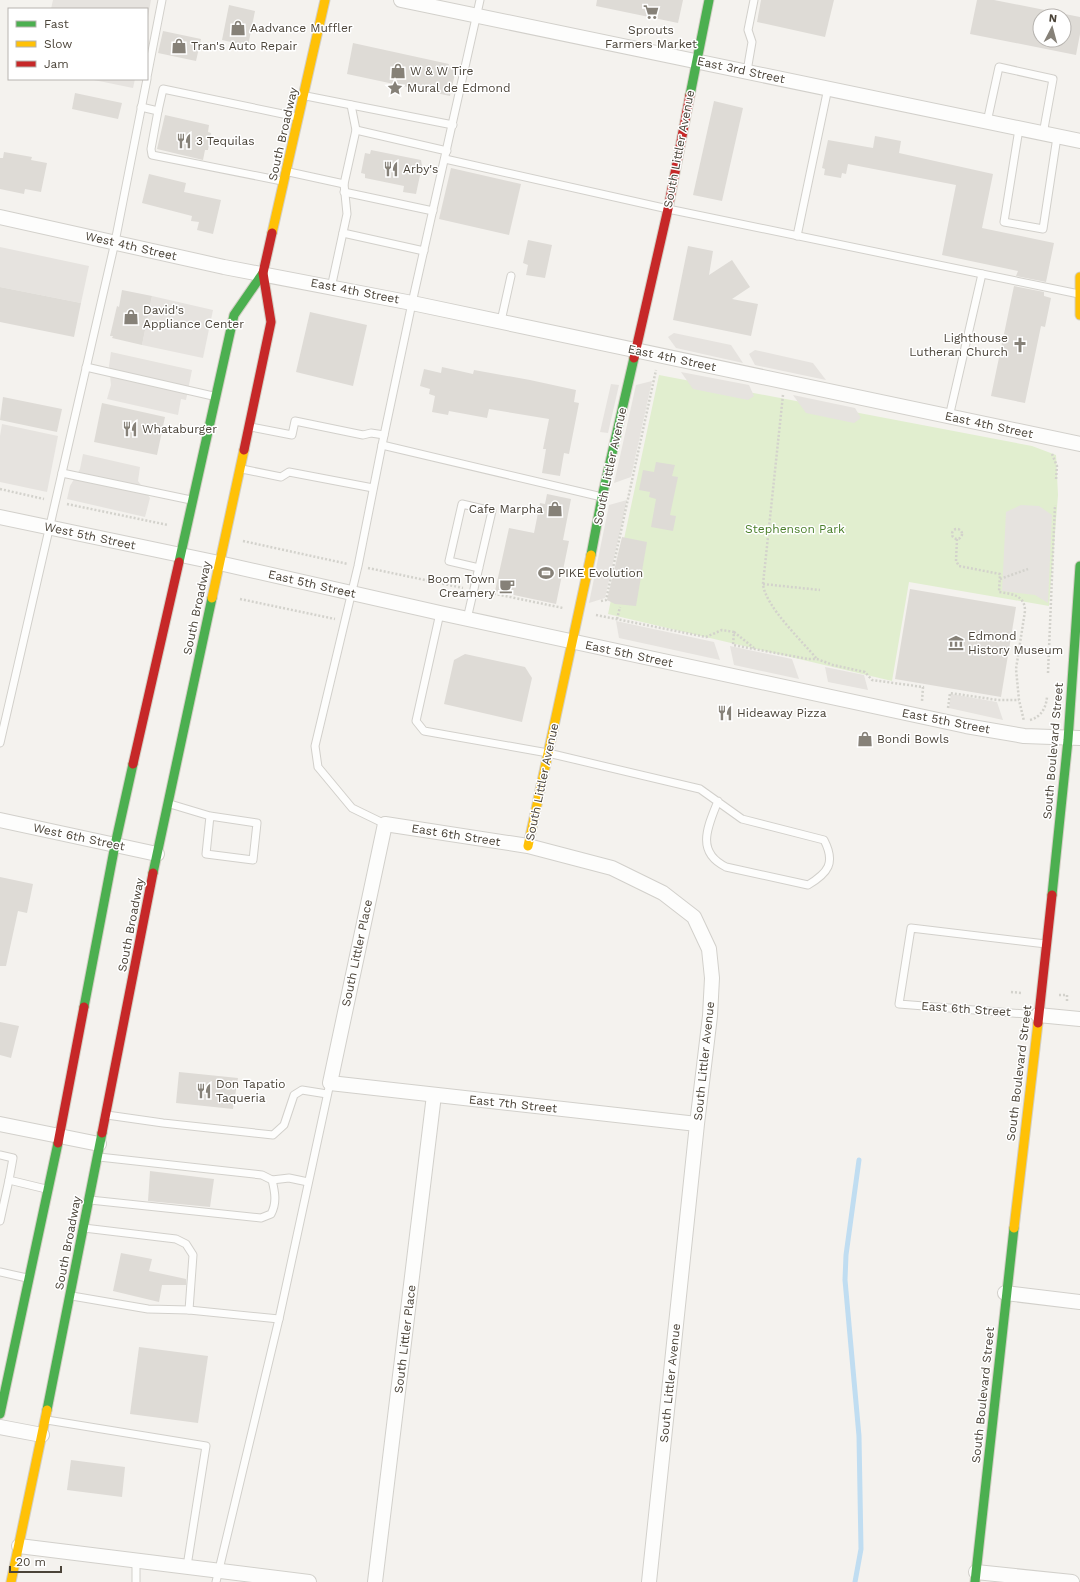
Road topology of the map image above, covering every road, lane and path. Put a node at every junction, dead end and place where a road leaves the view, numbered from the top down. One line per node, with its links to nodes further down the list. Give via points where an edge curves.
1 (162, 0): 10 (lane)
2 (325, 0): 13 (main road, South Broadway)
3 (401, 0): 7 (street, East 3rd Street)
4 (480, 0): 7 (lane)
5 (709, 0): 8 (main road, South Littler Avenue)
6 (754, 0): 9 (lane, via 748,30 752,42)
7 (476, 16): 8 (street, East 3rd Street); 19 (lane)
8 (696, 61): 9 (street, East 3rd Street); 30 (main road, South Littler Avenue)
9 (747, 71): 12 (street, East 3rd Street)
10 (148, 73)
11 (147, 80): 15 (lane)
12 (828, 88): 18 (street, East 3rd Street); 34 (lane)
13 (304, 95): 14 (lane); 17 (main road, South Broadway)
14 (351, 105): 19 (lane); 21 (lane)
15 (141, 107): 16 (lane); 35 (lane)
16 (158, 110): 17 (lane, via 163,89); 27 (lane, via 152,155)
17 (299, 118): 26 (main road, South Broadway)
18 (987, 122): 20 (street, East 3rd Street); 22 (lane, via 999,67 1053,79)
19 (453, 125): 24 (lane)
20 (1019, 129): 22 (street, East 3rd Street); 22 (lane, via 1004,222 1043,229)
21 (356, 130): 24 (lane); 28 (lane)
22 (1050, 135): 23 (street, East 3rd Street)
23 (1080, 141)
24 (447, 151): 25 (lane)
25 (445, 159): 30 (lane); 31 (lane)
26 (286, 171): 27 (main road, South Broadway); 28 (lane)
27 (284, 181): 37 (main road, South Broadway)
28 (344, 184): 29 (lane)
29 (344, 192): 31 (lane); 33 (lane, via 347,214)
30 (668, 209): 34 (lane); 46 (main road, South Littler Avenue)
31 (433, 211): 36 (lane)
32 (0, 217): 35 (street, West 4th Street)
33 (344, 233): 36 (lane); 41 (lane)
34 (797, 236): 38 (lane)
35 (115, 242): 37 (street, West 4th Street); 47 (lane)
36 (424, 251): 43 (lane)
37 (263, 274): 41 (street, East 4th Street); 50 (main road, South Broadway, via 234,316); 52 (main road, South Broadway, via 271,322)
38 (982, 274): 42 (lane); 51 (lane)
39 (511, 276): 45 (lane)
40 (1080, 277): 42 (main road)
41 (331, 288): 43 (street, East 4th Street)
42 (1079, 294): 44 (main road)
43 (412, 303): 45 (street, East 4th Street); 53 (lane)
44 (1080, 315)
45 (501, 321): 46 (street, East 4th Street)
46 (636, 350): 51 (street, East 4th Street); 60 (main road, South Littler Avenue)
47 (86, 367): 50 (lane); 57 (lane)
48 (657, 369): 86 (path, via 606,600 601,602)
49 (783, 391): 76 (path)
50 (216, 397): 61 (main road, South Broadway)
51 (948, 416): 54 (street, East 4th Street)
52 (249, 426): 53 (lane, via 292,435 295,421 363,434); 56 (main road, South Broadway)
53 (384, 435): 55 (lane)
54 (1080, 444)
55 (382, 445): 58 (lane); 60 (lane)
56 (240, 469): 58 (lane, via 282,477 289,472); 70 (main road, South Broadway)
57 (62, 473): 61 (lane); 62 (lane)
58 (373, 488): 71 (lane)
59 (0, 489): 62 (path)
60 (602, 497): 92 (main road, South Littler Avenue)
61 (193, 501): 69 (main road, South Broadway)
62 (55, 502): 65 (path); 66 (lane)
63 (1055, 505): 95 (path)
64 (0, 517): 66 (street, West 5th Street)
65 (168, 525)
66 (49, 528): 69 (street, West 5th Street); 101 (lane)
67 (956, 539): 67 (path, via 952,535 957,529 962,534 960,539); 75 (path, via 956,561 959,566 1000,574)
68 (241, 540): 71 (path)
69 (180, 556): 70 (street, East 5th Street); 108 (main road, South Broadway)
70 (219, 563): 79 (street, East 5th Street); 104 (main road, South Broadway)
71 (358, 566): 77 (path); 79 (lane)
72 (1080, 566): 80 (main road, South Boulevard Street)
73 (479, 568): 73 (lane, via 492,511 462,504 449,561); 77 (lane)
74 (1028, 568): 75 (path)
75 (1000, 579): 97 (path, via 999,592 1018,596 1025,606 1016,669)
76 (763, 584): 78 (path); 94 (path, via 764,592 773,606)
77 (474, 590): 83 (path); 88 (lane)
78 (820, 590)
79 (352, 593): 84 (street, East 5th Street); 107 (lane, via 315,746 318,767 352,808)
80 (1079, 596): 100 (main road, South Boulevard Street)
81 (240, 599): 87 (path)
82 (620, 607): 89 (path)
83 (566, 609)
84 (440, 613): 88 (street, East 5th Street); 102 (lane, via 416,721 424,732)
85 (592, 614): 86 (path)
86 (597, 615): 89 (path); 90 (path)
87 (327, 617)
88 (467, 618): 92 (street, East 5th Street)
89 (618, 619): 91 (path, via 706,637 722,630)
90 (596, 622)
91 (734, 632): 93 (path); 93 (path, via 732,645)
92 (572, 642): 100 (street, East 5th Street, via 966,726 1024,736); 102 (main road, South Littler Avenue)
93 (756, 650): 94 (path, via 808,660)
94 (817, 659): 98 (path, via 865,672 872,680 923,687 921,700)
95 (1048, 673)
96 (1047, 696): 97 (path, via 1045,706 1038,717 1024,721)
97 (1018, 700): 99 (path, via 998,700 950,693 948,708)
98 (928, 702)
99 (941, 706)
100 (1074, 738): 111 (main road, South Boulevard Street)
101 (0, 744)
102 (548, 753): 103 (lane, via 700,789); 109 (main road, South Littler Avenue)
103 (718, 801): 103 (lane, via 742,818 824,840 830,852 828,866 822,877 808,885 716,863 708,851 705,832)
104 (168, 804): 105 (lane); 110 (main road, South Broadway)
105 (210, 816): 105 (lane, via 257,823 253,860 206,854)
106 (0, 820): 108 (street, West 6th Street)
107 (385, 824): 109 (street, East 6th Street); 114 (street, South Littler Place)
108 (115, 845): 110 (street, West 6th Street); 119 (main road, South Broadway)
109 (528, 846): 118 (street, South Littler Avenue, via 612,868 663,893 694,918 709,949 712,978 710,1016)
110 (157, 854): 116 (main road, South Broadway)
111 (1046, 944): 112 (main road, South Boulevard Street); 112 (lane, East 6th Street, via 910,928 899,1004)
112 (1038, 1015): 113 (street, East 6th Street); 131 (main road, South Boulevard Street)
113 (1080, 1019)
114 (328, 1088): 115 (street, East 7th Street); 116 (lane, via 302,1090 294,1095 284,1125 273,1135); 124 (lane)
115 (434, 1095): 118 (street, East 7th Street); 148 (street, South Littler Place)
116 (105, 1114): 120 (main road, South Broadway)
117 (0, 1124): 119 (street)
118 (696, 1124): 149 (street, South Littler Avenue)
119 (59, 1137): 120 (street); 125 (main road, South Broadway)
120 (98, 1150): 123 (lane, via 262,1175); 126 (main road, South Broadway)
121 (0, 1155): 122 (lane, via 13,1158)
122 (9, 1180): 125 (lane); 127 (lane)
123 (272, 1180): 124 (lane, via 289,1178); 126 (lane, via 275,1206 272,1214 261,1218)
124 (308, 1182): 135 (lane)
125 (48, 1189): 130 (main road, South Broadway)
126 (88, 1200): 128 (main road, South Broadway)
127 (0, 1221)
128 (83, 1228): 132 (main road, South Broadway); 134 (lane, via 176,1238 186,1244 193,1255)
129 (0, 1272): 130 (lane)
130 (29, 1279): 136 (main road, South Broadway)
131 (1005, 1294): 133 (street); 144 (main road, South Boulevard Street)
132 (70, 1296): 134 (lane, via 148,1309); 137 (main road, South Broadway)
133 (1080, 1302)
134 (189, 1310): 135 (lane)
135 (279, 1319): 143 (lane)
136 (0, 1414)
137 (45, 1420): 139 (main road, South Broadway); 142 (lane, via 206,1446)
138 (0, 1427): 139 (street)
139 (42, 1435): 140 (main road, South Broadway)
140 (19, 1546): 141 (street); 145 (main road, South Broadway)
141 (136, 1560): 142 (street); 146 (lane)
142 (187, 1566): 143 (street)
143 (217, 1576): 147 (street)
144 (975, 1577): 150 (street)
145 (11, 1582)
146 (136, 1582)
147 (309, 1582)
148 (375, 1582)
149 (649, 1582)
150 (1072, 1582)

